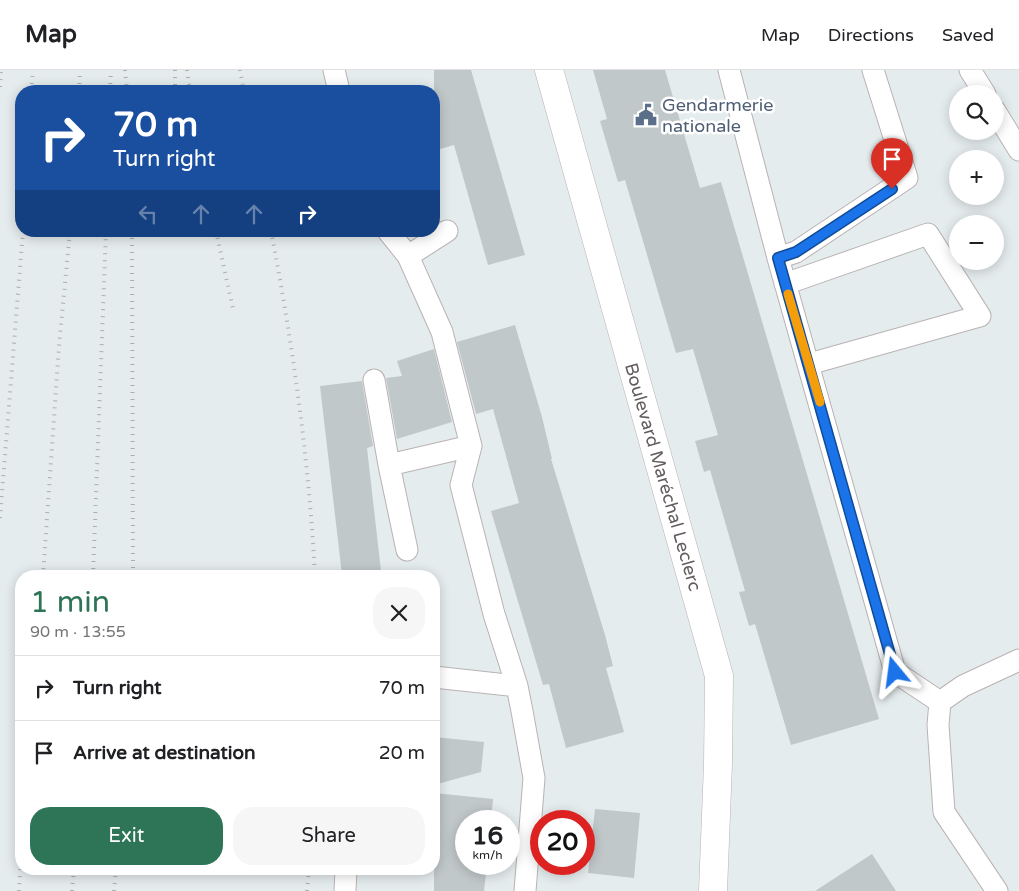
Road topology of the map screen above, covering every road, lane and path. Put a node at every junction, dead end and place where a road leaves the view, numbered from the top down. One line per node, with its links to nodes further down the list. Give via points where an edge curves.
1 (334, 70): 6 (lane)
2 (549, 70): 29 (street, Boulevard Maréchal Leclerc, via 718,676)
3 (729, 70): 15 (lane)
4 (873, 70): 15 (lane, via 907,178 796,252)
5 (970, 70): 7 (lane)
6 (338, 85)
7 (979, 85)
8 (1004, 126): 9 (lane)
9 (1019, 150)
10 (447, 231): 11 (lane)
11 (440, 235)
12 (393, 237): 14 (lane)
13 (438, 237): 14 (lane)
14 (408, 256): 19 (lane, via 442,332)
15 (778, 258): 16 (lane)
16 (785, 284): 17 (lane); 17 (lane, via 928,234 980,316)
17 (809, 364): 25 (lane, via 895,672)
18 (374, 380): 20 (lane)
19 (471, 446): 20 (lane); 24 (lane, via 461,486 494,614)
20 (389, 465): 21 (lane)
21 (406, 550)
22 (1019, 660): 25 (lane, via 963,686)
23 (440, 678): 24 (lane)
24 (517, 686): 28 (lane, via 534,778)
25 (940, 702): 30 (lane, via 938,725 944,812)
26 (346, 875): 27 (lane)
27 (345, 891)
28 (525, 891)
29 (713, 891)
30 (997, 891)

